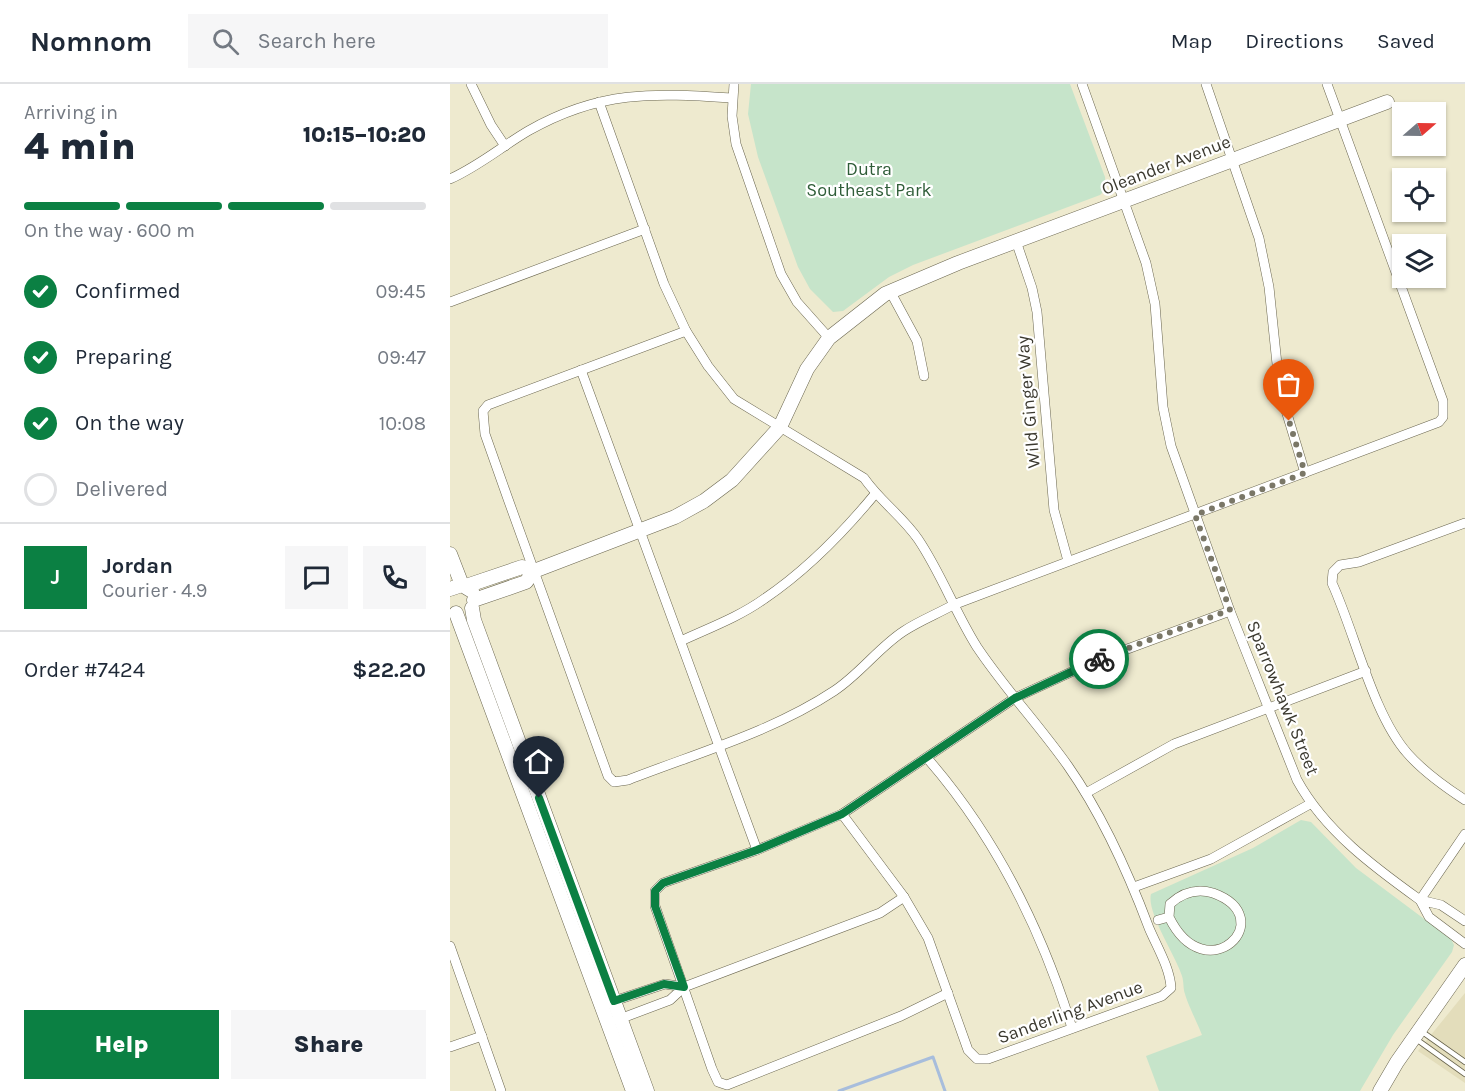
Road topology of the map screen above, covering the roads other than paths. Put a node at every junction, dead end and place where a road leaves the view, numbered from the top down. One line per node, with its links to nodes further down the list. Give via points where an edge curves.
1 (471, 84): 10 (street)
2 (734, 84): 6 (street)
3 (1082, 84): 13 (street, Sparrowhawk Street)
4 (1206, 84): 11 (street)
5 (1327, 84): 9 (street)
6 (732, 98): 7 (street, via 655,94); 19 (street, via 737,150 781,273 797,302)
7 (599, 102): 10 (street, via 567,111); 14 (street)
8 (1387, 102): 9 (street, Oleander Avenue)
9 (1340, 119): 11 (street, Oleander Avenue); 23 (street, via 1444,407 1439,422 1418,432)
10 (505, 146): 12 (street, via 476,167)
11 (1234, 159): 13 (street, Oleander Avenue); 23 (street, via 1259,238 1284,404)
12 (450, 179)
13 (1124, 200): 15 (street, Oleander Avenue); 25 (street, Sparrowhawk Street, via 1146,263 1155,304 1163,407 1171,446)
14 (645, 229): 17 (street); 18 (street)
15 (1016, 241): 16 (street, Oleander Avenue); 29 (street, Wild Ginger Way, via 1037,312 1054,510)
16 (890, 291): 19 (street, Oleander Avenue); 21 (street, via 917,341)
17 (450, 302)
18 (686, 331): 20 (street); 22 (street, via 734,399)
19 (830, 338): 22 (street, Oleander Avenue, via 807,369)
20 (581, 370): 27 (street); 30 (street, via 488,405 483,411 485,434)
21 (924, 376)
22 (780, 427): 24 (street, via 864,478); 27 (street, Oleander Avenue, via 732,480 704,501)
23 (1305, 473): 25 (street)
24 (875, 495): 33 (street, via 918,540); 36 (street, via 812,563 763,600)
25 (1195, 515): 29 (street); 35 (street, Sparrowhawk Street)
26 (1465, 523): 37 (street, via 1369,559 1340,565 1333,572 1332,583)
27 (641, 532): 30 (street, Oleander Avenue); 36 (street)
28 (450, 554): 31 (street)
29 (1068, 561): 33 (street)
30 (534, 572): 31 (street, via 522,567); 32 (street, via 526,582); 40 (street, via 608,776 614,782)
31 (459, 587): 32 (street, via 472,592)
32 (473, 604): 34 (street); 59 (street, via 478,631)
33 (953, 605): 38 (street); 40 (street, via 903,631 834,691)
34 (452, 610): 59 (street)
35 (1230, 610): 38 (street, via 1077,668); 39 (street, Sparrowhawk Street)
36 (681, 641): 40 (street)
37 (1366, 671): 39 (street); 43 (street, via 1384,714 1407,753)
38 (1015, 698): 41 (street); 42 (street)
39 (1267, 707): 42 (street, via 1174,744); 44 (street, Sparrowhawk Street)
40 (719, 747): 47 (street)
41 (927, 758): 45 (street); 64 (street, via 991,843 1014,883 1059,985)
42 (1086, 793): 49 (street)
43 (1465, 800)
44 (1310, 804): 49 (street, via 1211,859); 52 (street, Sparrowhawk Street, via 1380,871)
45 (842, 814): 47 (street); 51 (street)
46 (1465, 834): 52 (street)
47 (757, 850): 60 (street, via 663,883 655,891 655,906)
48 (1175, 884): 50 (street)
49 (1134, 887): 64 (street, Sanderling Avenue, via 1170,975 1171,988 1162,996)
50 (1179, 895): 53 (street, via 1170,904); 53 (street, via 1201,890 1220,896 1235,909 1241,924 1237,939 1225,949 1207,950 1191,944 1174,928)
51 (904, 897): 60 (street, via 880,913); 61 (street, via 928,938)
52 (1420, 900): 55 (street, via 1441,905); 56 (street, via 1429,917)
53 (1169, 917): 54 (street)
54 (1158, 920)
55 (1465, 921)
56 (1465, 944)
57 (450, 946): 66 (street)
58 (1465, 965): 65 (street)
59 (599, 979): 62 (street)
60 (684, 987): 61 (street, via 712,1069 718,1082 727,1086); 62 (street, via 664,984); 63 (street, via 670,1000)
61 (948, 993): 64 (street, Sanderling Avenue, via 968,1050 977,1059 988,1059)
62 (608, 1003): 63 (street)
63 (615, 1021): 71 (street); 72 (street)
64 (1072, 1028)
65 (1417, 1034): 68 (lane); 69 (lane); 73 (street)
66 (482, 1036): 67 (street); 70 (street)
67 (450, 1047)
68 (1465, 1062)
69 (1465, 1074)
70 (501, 1091)
71 (633, 1091)
72 (647, 1091)
73 (1380, 1091)

